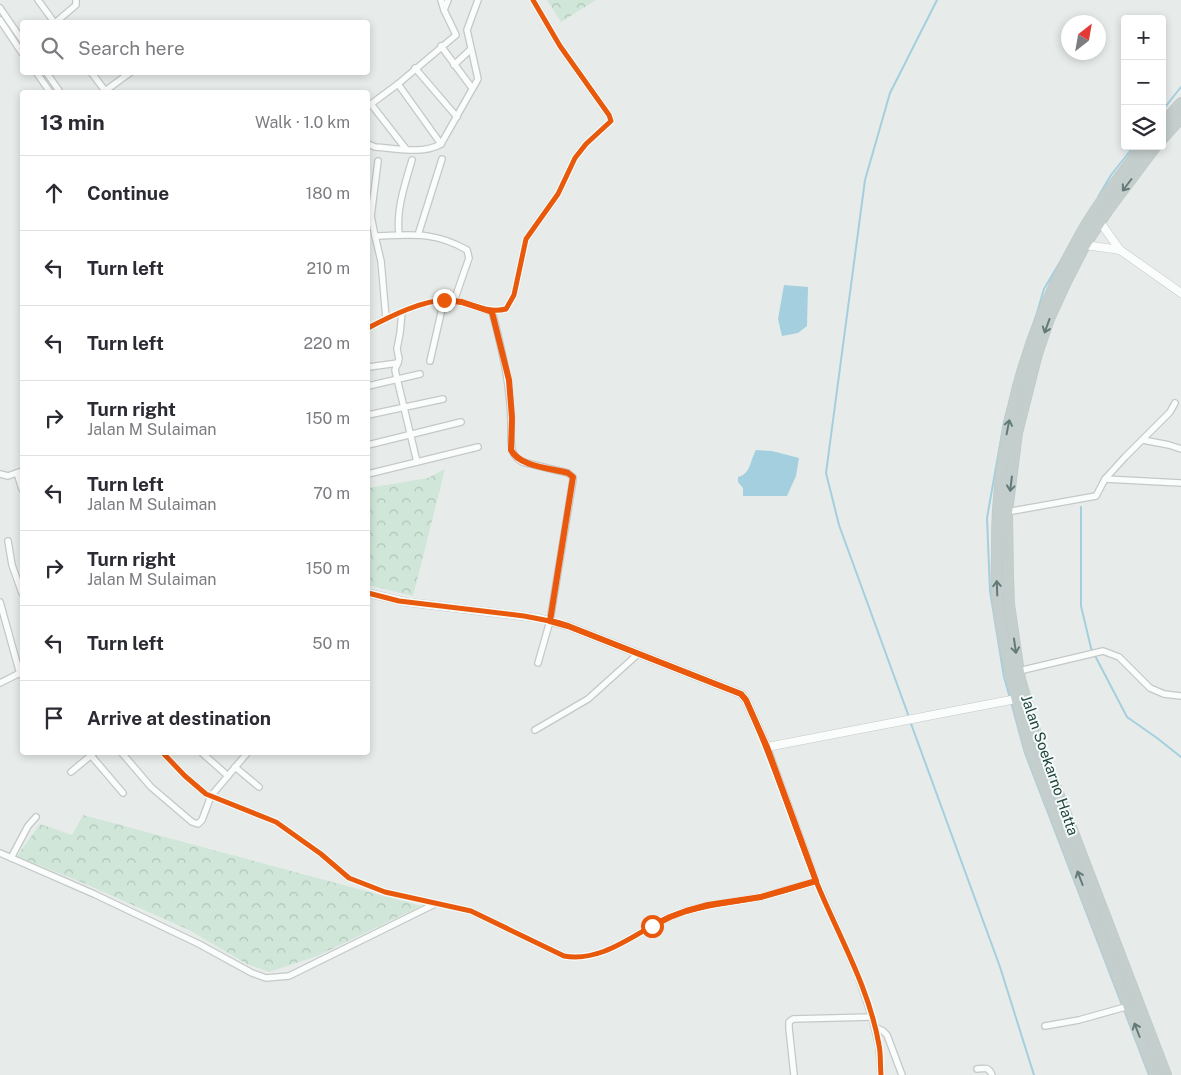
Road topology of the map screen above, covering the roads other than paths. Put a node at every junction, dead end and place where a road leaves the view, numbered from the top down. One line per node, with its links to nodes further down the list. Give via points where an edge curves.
1 (38, 0): 10 (street)
2 (76, 0): 11 (street, via 76,5)
3 (441, 0): 8 (street)
4 (448, 0): 8 (street)
5 (478, 0): 12 (street)
6 (532, 0): 55 (street, via 611,121 575,158 558,194 526,239 510,305)
7 (0, 8): 14 (street)
8 (444, 10): 13 (street)
9 (0, 20): 16 (street)
10 (53, 20)
11 (57, 20)
12 (467, 30): 13 (street); 17 (street)
13 (456, 34): 15 (street)
14 (20, 37)
15 (441, 46): 18 (street); 19 (street)
16 (20, 47)
17 (471, 49): 18 (street); 25 (street, via 478,79)
18 (454, 65): 25 (street)
19 (415, 68): 24 (street); 33 (street)
20 (38, 75): 26 (street)
21 (48, 75): 27 (street)
22 (93, 75): 28 (street)
23 (127, 75): 29 (street)
24 (398, 84): 31 (street); 37 (street)
25 (472, 88): 33 (street)
26 (49, 90)
27 (59, 90)
28 (104, 90)
29 (108, 90)
30 (1181, 103): 35 (highway)
31 (370, 105)
32 (370, 107): 39 (street)
33 (457, 117): 37 (street)
34 (1181, 118): 36 (highway)
35 (1166, 120)
36 (1166, 135)
37 (441, 144): 39 (street, via 423,150)
38 (370, 145): 39 (street)
39 (406, 149)
40 (1140, 150): 93 (highway, Jalan Soekarno Hatta, one-way to 40, via 997,596 1002,460 1012,406 1044,307 1057,278 1094,212)
41 (1153, 150): 45 (highway, Jalan Soekarno Hatta, one-way to 45)
42 (442, 159): 47 (street)
43 (412, 160): 46 (street, via 401,195)
44 (378, 161): 48 (street, via 371,216)
45 (1100, 222): 49 (highway, Jalan Soekarno Hatta); 50 (street)
46 (399, 235): 47 (street); 48 (street)
47 (418, 235): 53 (street, via 440,238 467,250 469,258)
48 (375, 236): 56 (street, via 381,261)
49 (1085, 245): 50 (street); 80 (highway, Jalan Soekarno Hatta, one-way to 80, via 1052,312 1037,354 1017,433)
50 (1120, 250): 51 (street)
51 (1181, 293)
52 (444, 300): 53 (street); 54 (street); 58 (street)
53 (454, 301): 55 (street)
54 (402, 312): 56 (street); 59 (street)
55 (492, 312): 85 (street, via 509,380 511,450 522,462 573,477)
56 (386, 318): 57 (street)
57 (370, 327)
58 (430, 361)
59 (398, 363): 60 (street); 62 (street, via 395,370)
60 (370, 367)
61 (420, 374): 62 (street)
62 (397, 380): 63 (street); 66 (street)
63 (370, 386)
64 (443, 398): 66 (street)
65 (1175, 403): 70 (street)
66 (404, 407): 67 (street); 69 (street)
67 (370, 415)
68 (461, 422): 69 (street)
69 (410, 434): 71 (street); 74 (street)
70 (1143, 440): 73 (street); 78 (street)
71 (370, 444)
72 (478, 447): 74 (street)
73 (1181, 449)
74 (417, 462): 76 (street)
75 (0, 474): 77 (street)
76 (370, 474)
77 (20, 476)
78 (1105, 479): 79 (street); 80 (street, via 1096,496)
79 (1181, 483)
80 (1007, 512): 89 (highway, Jalan Soekarno Hatta, one-way to 89, via 1009,604)
81 (8, 541): 82 (street)
82 (20, 587)
83 (370, 593): 85 (street, via 406,602)
84 (0, 602): 88 (street)
85 (550, 621): 86 (street); 87 (street)
86 (638, 654): 94 (street, via 588,699); 95 (street, via 741,694)
87 (538, 663)
88 (20, 667)
89 (1019, 671): 92 (street, via 1103,651 1119,657 1150,688); 123 (highway, Jalan Soekarno Hatta, via 1048,768)
90 (20, 675): 91 (street)
91 (0, 682)
92 (1181, 696)
93 (1015, 700): 95 (street); 113 (highway, Jalan Soekarno Hatta, one-way to 93, via 1029,748)
94 (534, 730)
95 (767, 747): 111 (street)
96 (90, 755): 103 (street)
97 (92, 755): 106 (street)
98 (124, 755): 107 (street, via 151,787 192,822 198,824 202,820)
99 (165, 755): 107 (street)
100 (204, 755): 104 (street)
101 (245, 755): 102 (street)
102 (236, 767): 104 (street); 105 (street)
103 (71, 772)
104 (228, 776): 107 (street)
105 (259, 787)
106 (124, 792)
107 (211, 796): 112 (street, via 276,822 349,878 385,892)
108 (36, 816): 110 (street)
109 (0, 853): 110 (street)
110 (11, 858): 112 (street, via 94,894 266,978 290,976)
111 (816, 881): 112 (street, via 761,897 686,911 614,948 574,958 471,912); 114 (street, via 857,973)
112 (436, 904)
113 (1127, 1007): 115 (street); 122 (highway, Jalan Soekarno Hatta, one-way to 113)
114 (872, 1017): 116 (street); 118 (street, via 793,1018 789,1028)
115 (1045, 1026)
116 (875, 1027): 119 (street, via 880,1046); 120 (street, via 887,1036)
117 (977, 1069): 121 (street, via 987,1068)
118 (794, 1075)
119 (880, 1075)
120 (902, 1075)
121 (992, 1075)
122 (1155, 1075)
123 (1166, 1075)

